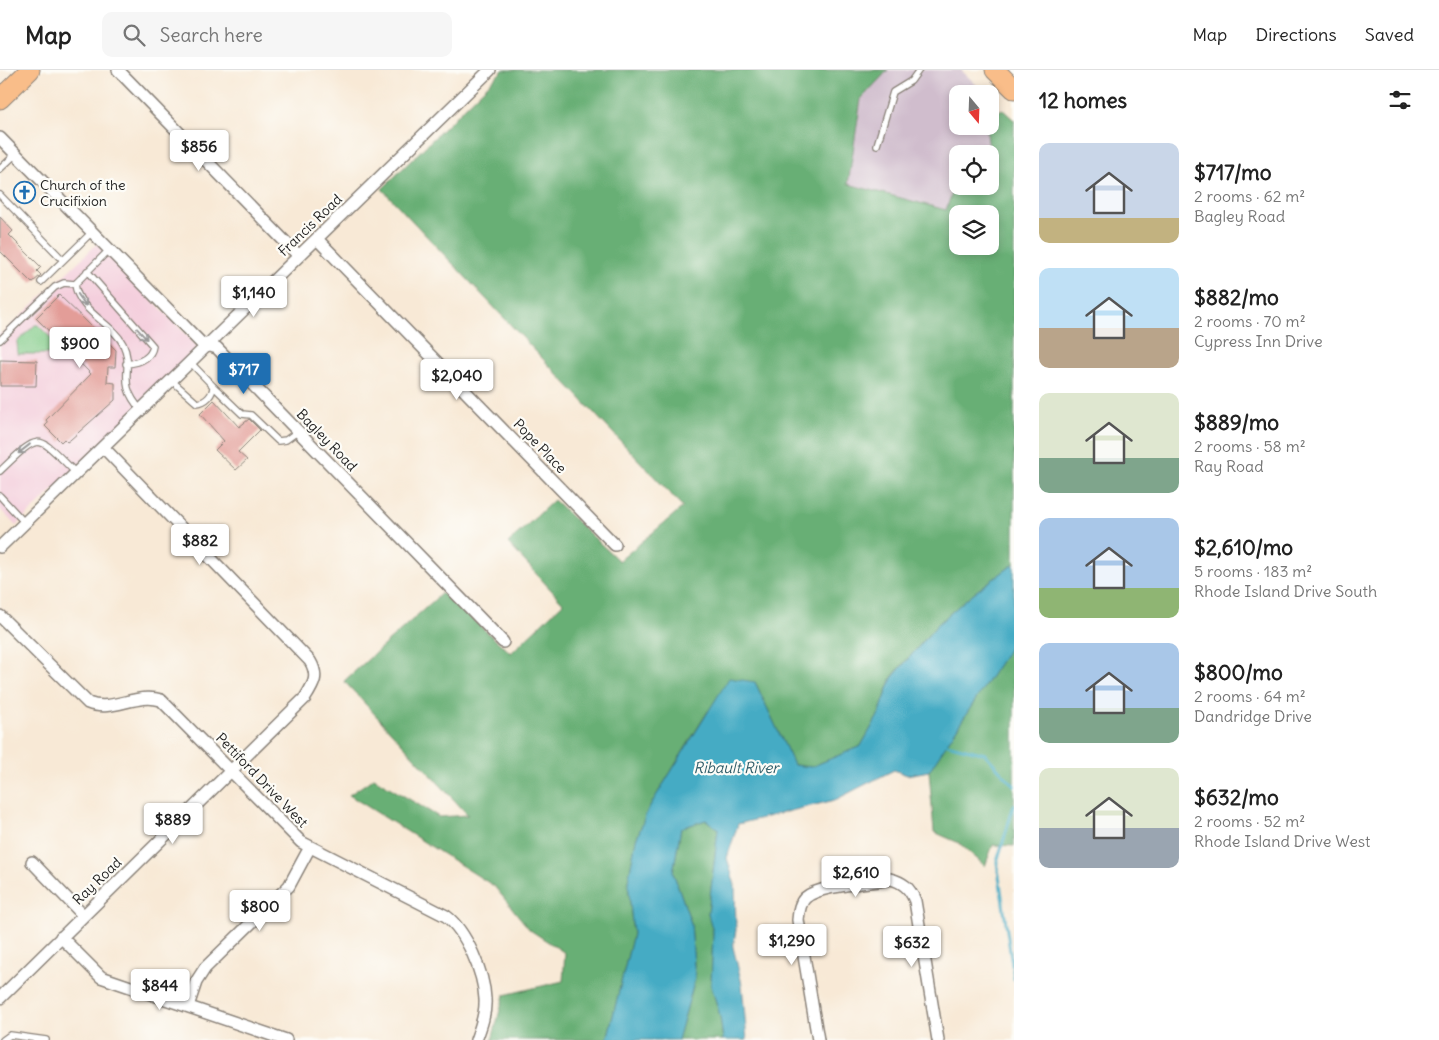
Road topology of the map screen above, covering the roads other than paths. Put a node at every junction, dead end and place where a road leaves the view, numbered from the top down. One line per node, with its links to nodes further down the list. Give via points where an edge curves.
1 (30, 70): 7 (main road)
2 (118, 70): 16 (street)
3 (490, 70): 14 (street, Francis Road)
4 (919, 70): 9 (lane, via 911,81 893,92)
5 (996, 70): 6 (main road)
6 (1014, 89)
7 (0, 99)
8 (0, 138): 10 (street, Bagley Road)
9 (877, 145)
10 (16, 154): 11 (lane); 13 (street, Bagley Road)
11 (0, 169)
12 (0, 195): 17 (lane)
13 (92, 232): 15 (street, Bagley Road); 17 (lane)
14 (317, 239): 16 (street, Francis Road); 34 (street, Pope Place)
15 (110, 250): 18 (lane); 22 (street, Bagley Road, via 201,343)
16 (299, 256): 22 (street, Francis Road)
17 (63, 260): 19 (lane)
18 (87, 271): 20 (lane); 24 (lane, one-way to 24, via 153,346 146,358)
19 (40, 282)
20 (75, 284): 21 (lane, via 64,283 55,287); 24 (lane, one-way to 24, via 83,303 122,343)
21 (0, 340)
22 (208, 345): 23 (street, Francis Road); 28 (street, Bagley Road, via 217,348)
23 (190, 362): 25 (street, Francis Road); 26 (lane)
24 (126, 364): 27 (lane, via 127,390)
25 (171, 380): 26 (lane, via 197,403 210,396); 27 (street, Francis Road)
26 (213, 386): 28 (lane, via 242,414 251,415 278,441)
27 (141, 410): 29 (street, Francis Road)
28 (298, 432): 37 (street, Bagley Road)
29 (103, 447): 31 (street, Francis Road); 38 (street, Ray Road, via 310,660 316,676 305,698)
30 (0, 471): 31 (lane, one-way to 30, via 48,445 38,442 26,446)
31 (76, 473): 33 (street, Francis Road)
32 (0, 496): 33 (lane)
33 (25, 523): 35 (street, Francis Road)
34 (615, 545)
35 (0, 547)
36 (0, 616): 38 (street, Pettiford Drive West, via 88,703 106,707 144,697 161,700)
37 (503, 642)
38 (232, 770): 39 (street, Pettiford Drive West, via 301,842); 41 (street, Ray Road)
39 (310, 847): 44 (street, via 289,886 205,968); 48 (street, Pettiford Drive West, via 446,916 455,924 467,943 482,983 485,1010)
40 (32, 862): 41 (street)
41 (83, 915): 42 (street, Ray Road)
42 (62, 937): 43 (street, Ray Road); 44 (street, via 101,977)
43 (0, 998)
44 (188, 1006): 47 (street)
45 (3, 1040): 46 (lane, via 10,1035)
46 (46, 1040)
47 (286, 1040)
48 (476, 1040)
49 (818, 1040): 50 (street, via 798,920 799,906 818,891 890,879 907,887 914,901)
50 (938, 1040)

